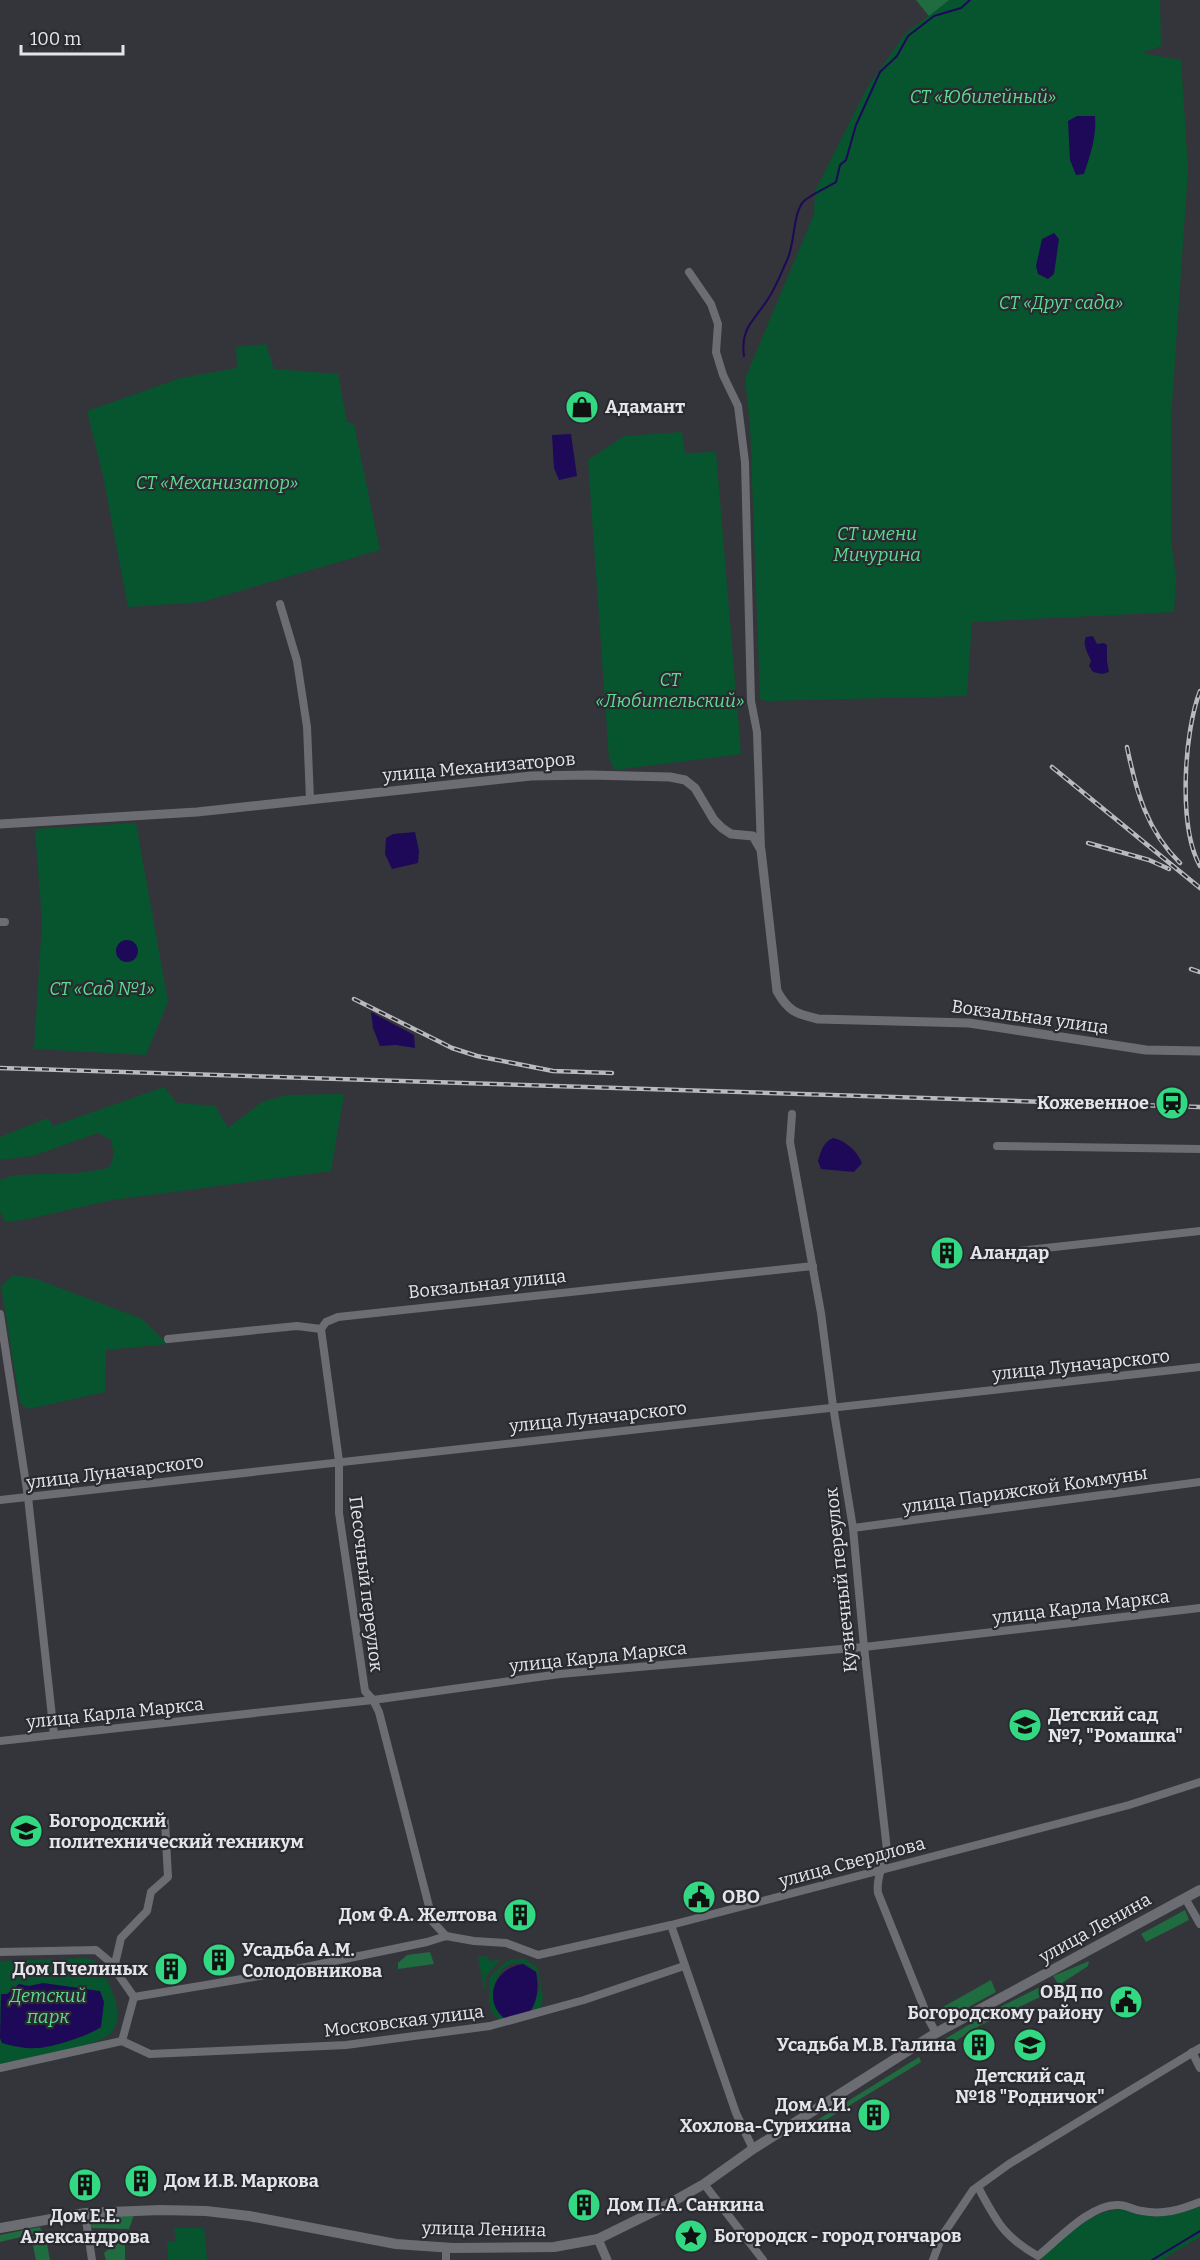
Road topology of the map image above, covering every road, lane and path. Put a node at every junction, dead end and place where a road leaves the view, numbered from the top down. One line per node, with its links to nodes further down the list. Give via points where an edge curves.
1 (689, 272): 5 (street, via 711,304 718,324 716,352 738,406 745,462 751,701 757,732)
2 (280, 604): 3 (street, via 297,661 308,728)
3 (310, 799): 4 (street, улица Механизаторов, via 197,812); 5 (street, улица Механизаторов, via 531,776 670,777 685,780 695,788 722,828 731,834 753,836)
4 (0, 824)
5 (761, 850): 6 (street, Вокзальная улица, via 777,991 784,1005 798,1015 819,1019 969,1023 1146,1050)
6 (1200, 1051)
7 (792, 1114): 12 (street, Кузнечный переулок, via 790,1142)
8 (997, 1146): 9 (street)
9 (1200, 1149)
10 (1200, 1231): 11 (street)
11 (1000, 1253)
12 (813, 1266): 14 (street, Вокзальная улица, via 338,1317); 17 (street, Кузнечный переулок)
13 (0, 1314): 20 (street)
14 (321, 1329): 15 (street, via 297,1326); 18 (street, Песочный переулок)
15 (168, 1339)
16 (1200, 1367): 17 (street, улица Луначарского)
17 (833, 1406): 18 (street, улица Луначарского); 22 (street, Кузнечный переулок)
18 (339, 1461): 20 (street, улица Луначарского); 25 (street, Песочный переулок, via 339,1513 365,1691)
19 (1200, 1482): 22 (street, улица Парижской Коммуны)
20 (28, 1497): 21 (street, улица Луначарского); 26 (street)
21 (0, 1500)
22 (853, 1528): 24 (street, Кузнечный переулок)
23 (1200, 1608): 24 (street, улица Карла Маркса)
24 (864, 1647): 25 (street, улица Карла Маркса, via 560,1674); 30 (street, Кузнечный переулок, via 887,1850)
25 (373, 1700): 26 (street, улица Карла Маркса); 35 (street, Песочный переулок, via 433,1922)
26 (54, 1736): 27 (street, улица Карла Маркса)
27 (0, 1742)
28 (1200, 1782): 30 (street, улица Свердлова, via 1129,1805)
29 (165, 1821): 38 (street, via 168,1876 151,1892 147,1911 121,1938)
30 (882, 1869): 34 (street, улица Свердлова); 40 (street, Кузнечный переулок, via 878,1893)
31 (1200, 1890): 32 (main road, улица Ленина)
32 (1185, 1898): 33 (street); 40 (main road, улица Ленина)
33 (1200, 1924)
34 (671, 1925): 35 (street, улица Свердлова, via 538,1955 507,1943); 37 (street)
35 (446, 1936): 39 (street, улица Свердлова, via 272,1974)
36 (0, 1952): 38 (street, via 96,1950)
37 (684, 1966): 41 (street, Московская улица, via 584,2000 479,2028 346,2045 150,2054); 46 (street, via 736,2113)
38 (114, 1968): 39 (street)
39 (134, 1997): 41 (street)
40 (936, 2033): 46 (main road, улица Ленина)
41 (122, 2041): 44 (street)
42 (1200, 2048): 43 (street)
43 (1192, 2052): 45 (street); 48 (street)
44 (0, 2068)
45 (1200, 2068)
46 (753, 2149): 47 (main road, улица Ленина)
47 (704, 2184): 52 (main road, улица Ленина); 57 (street)
48 (978, 2187): 49 (street, via 1001,2229 1038,2256 1101,2208 1119,2205 1154,2213 1179,2211); 58 (street, via 942,2236)
49 (1200, 2202)
50 (85, 2213): 51 (main road, улица Ленина); 53 (main road, улица Ленина, via 206,2211 396,2244); 54 (street)
51 (0, 2228)
52 (598, 2239): 53 (main road, улица Ленина, via 554,2247); 56 (street)
53 (446, 2248): 55 (street)
54 (92, 2260)
55 (446, 2260)
56 (607, 2260)
57 (763, 2260)
58 (933, 2260)

